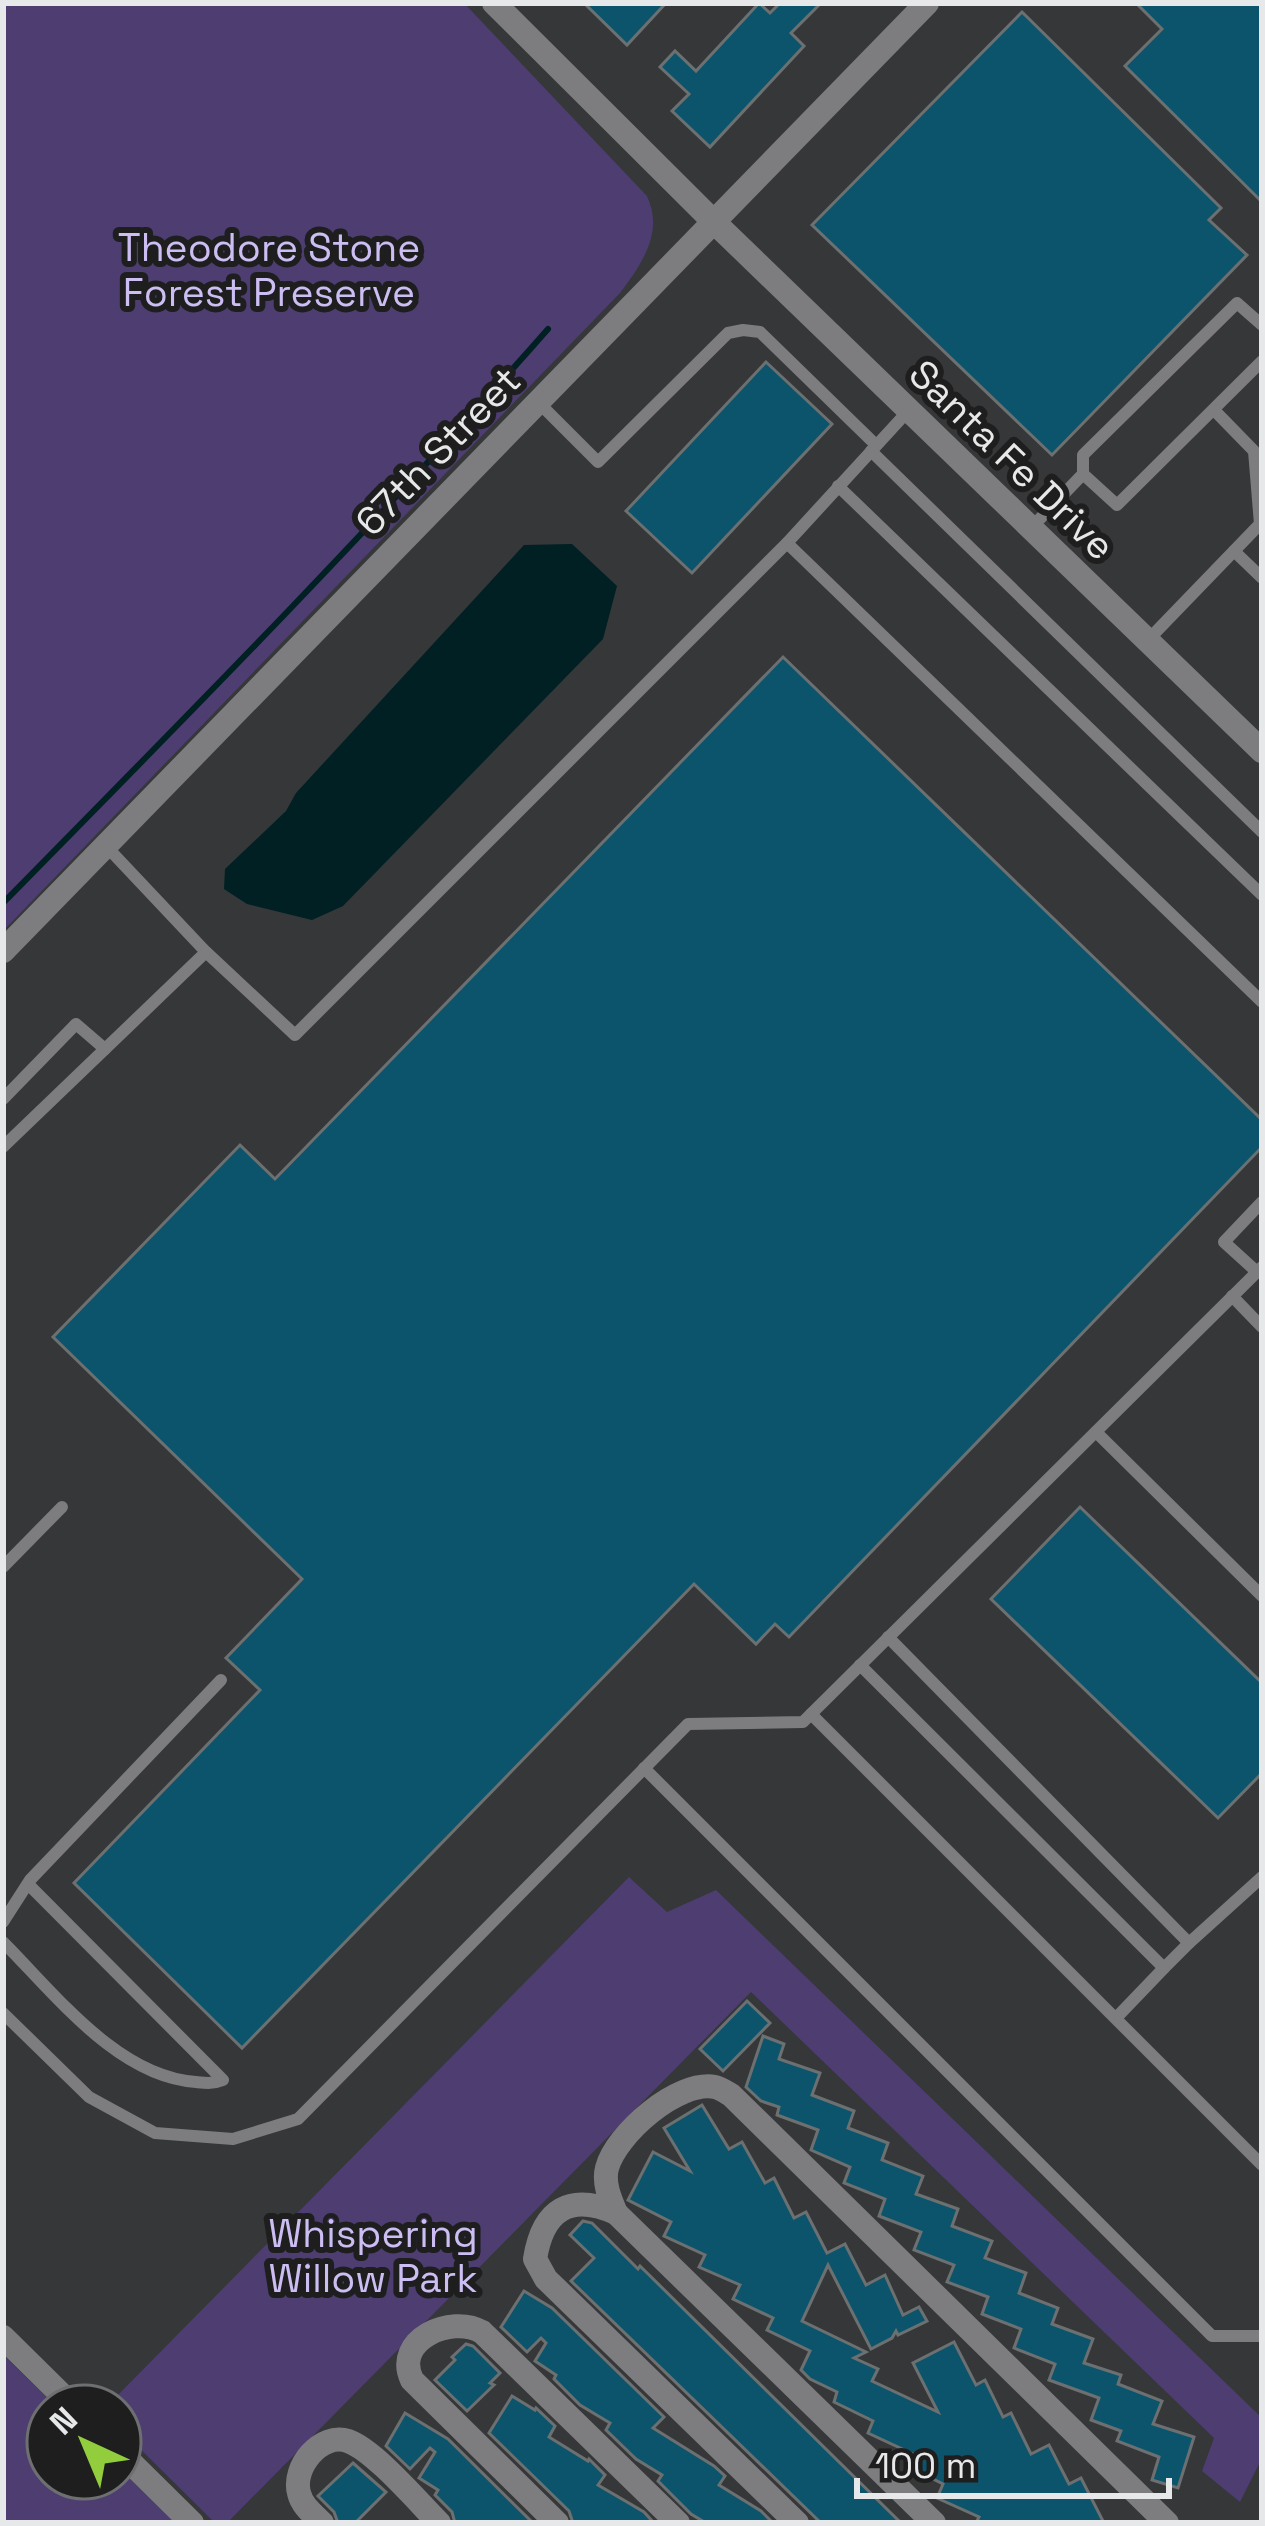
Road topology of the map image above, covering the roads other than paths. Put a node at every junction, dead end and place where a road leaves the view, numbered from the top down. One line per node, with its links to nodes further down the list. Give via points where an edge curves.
1 (494, 3): 3 (street, Santa Fe Drive)
2 (927, 3): 3 (street, 67th Street)
3 (712, 221): 6 (street, 67th Street); 7 (street, Santa Fe Drive)
4 (1262, 325): 10 (lane, via 1237,303 1083,454)
5 (1262, 361): 8 (lane)
6 (537, 401): 9 (lane, via 598,462 728,333 760,332); 19 (street, 67th Street)
7 (909, 410): 9 (lane); 12 (street, Santa Fe Drive)
8 (1214, 410): 10 (lane, via 1117,506); 14 (lane, via 1254,451 1260,524)
9 (873, 448): 11 (lane); 18 (lane)
10 (1083, 474): 12 (lane)
11 (838, 487): 13 (lane); 20 (lane)
12 (1031, 528): 16 (street, Santa Fe Drive)
13 (787, 543): 22 (lane, via 296,1035); 23 (lane)
14 (1234, 551): 15 (lane); 16 (lane)
15 (1262, 578)
16 (1148, 641): 17 (street, Santa Fe Drive)
17 (1262, 752)
18 (1262, 832)
19 (106, 845): 21 (street, 67th Street); 22 (lane)
20 (1262, 895)
21 (3, 951)
22 (206, 952): 24 (lane)
23 (1262, 1002)
24 (104, 1049): 25 (lane, via 76,1024); 26 (lane)
25 (3, 1100)
26 (3, 1148)
27 (1262, 1202): 28 (lane, via 1224,1242)
28 (1259, 1269): 29 (lane)
29 (1232, 1296): 30 (lane); 31 (lane)
30 (1262, 1327)
31 (1096, 1432): 34 (lane); 35 (lane)
32 (62, 1507): 33 (lane)
33 (3, 1567)
34 (1262, 1596)
35 (888, 1637): 36 (lane); 44 (lane)
36 (860, 1665): 38 (lane); 45 (lane)
37 (221, 1680): 41 (lane)
38 (811, 1714): 39 (lane, via 802,1722 688,1724); 47 (lane)
39 (644, 1768): 46 (lane, via 298,2120 232,2139 155,2133 89,2097); 50 (lane, via 1212,2336)
40 (1262, 1877): 44 (lane)
41 (28, 1884): 42 (lane); 43 (lane, via 223,2080 180,2081 146,2070 107,2045)
42 (3, 1922)
43 (3, 1942)
44 (1189, 1943): 45 (lane)
45 (1164, 1969): 47 (lane)
46 (3, 2014)
47 (1115, 2018): 48 (lane)
48 (1262, 2165)
49 (616, 2213): 59 (street, via 566,2206 544,2228 539,2269); 60 (street); 61 (street, via 606,2177 626,2135 675,2095 718,2087)
50 (1262, 2336)
51 (3, 2337): 52 (street)
52 (49, 2382)
53 (144, 2475): 54 (street)
54 (193, 2523)
55 (322, 2523): 56 (street, via 300,2499 297,2481 313,2452 339,2438 363,2448)
56 (440, 2523)
57 (557, 2523): 58 (street, via 412,2380 408,2362 420,2340 448,2325 482,2332)
58 (678, 2523)
59 (797, 2523)
60 (934, 2523)
61 (1167, 2523)

